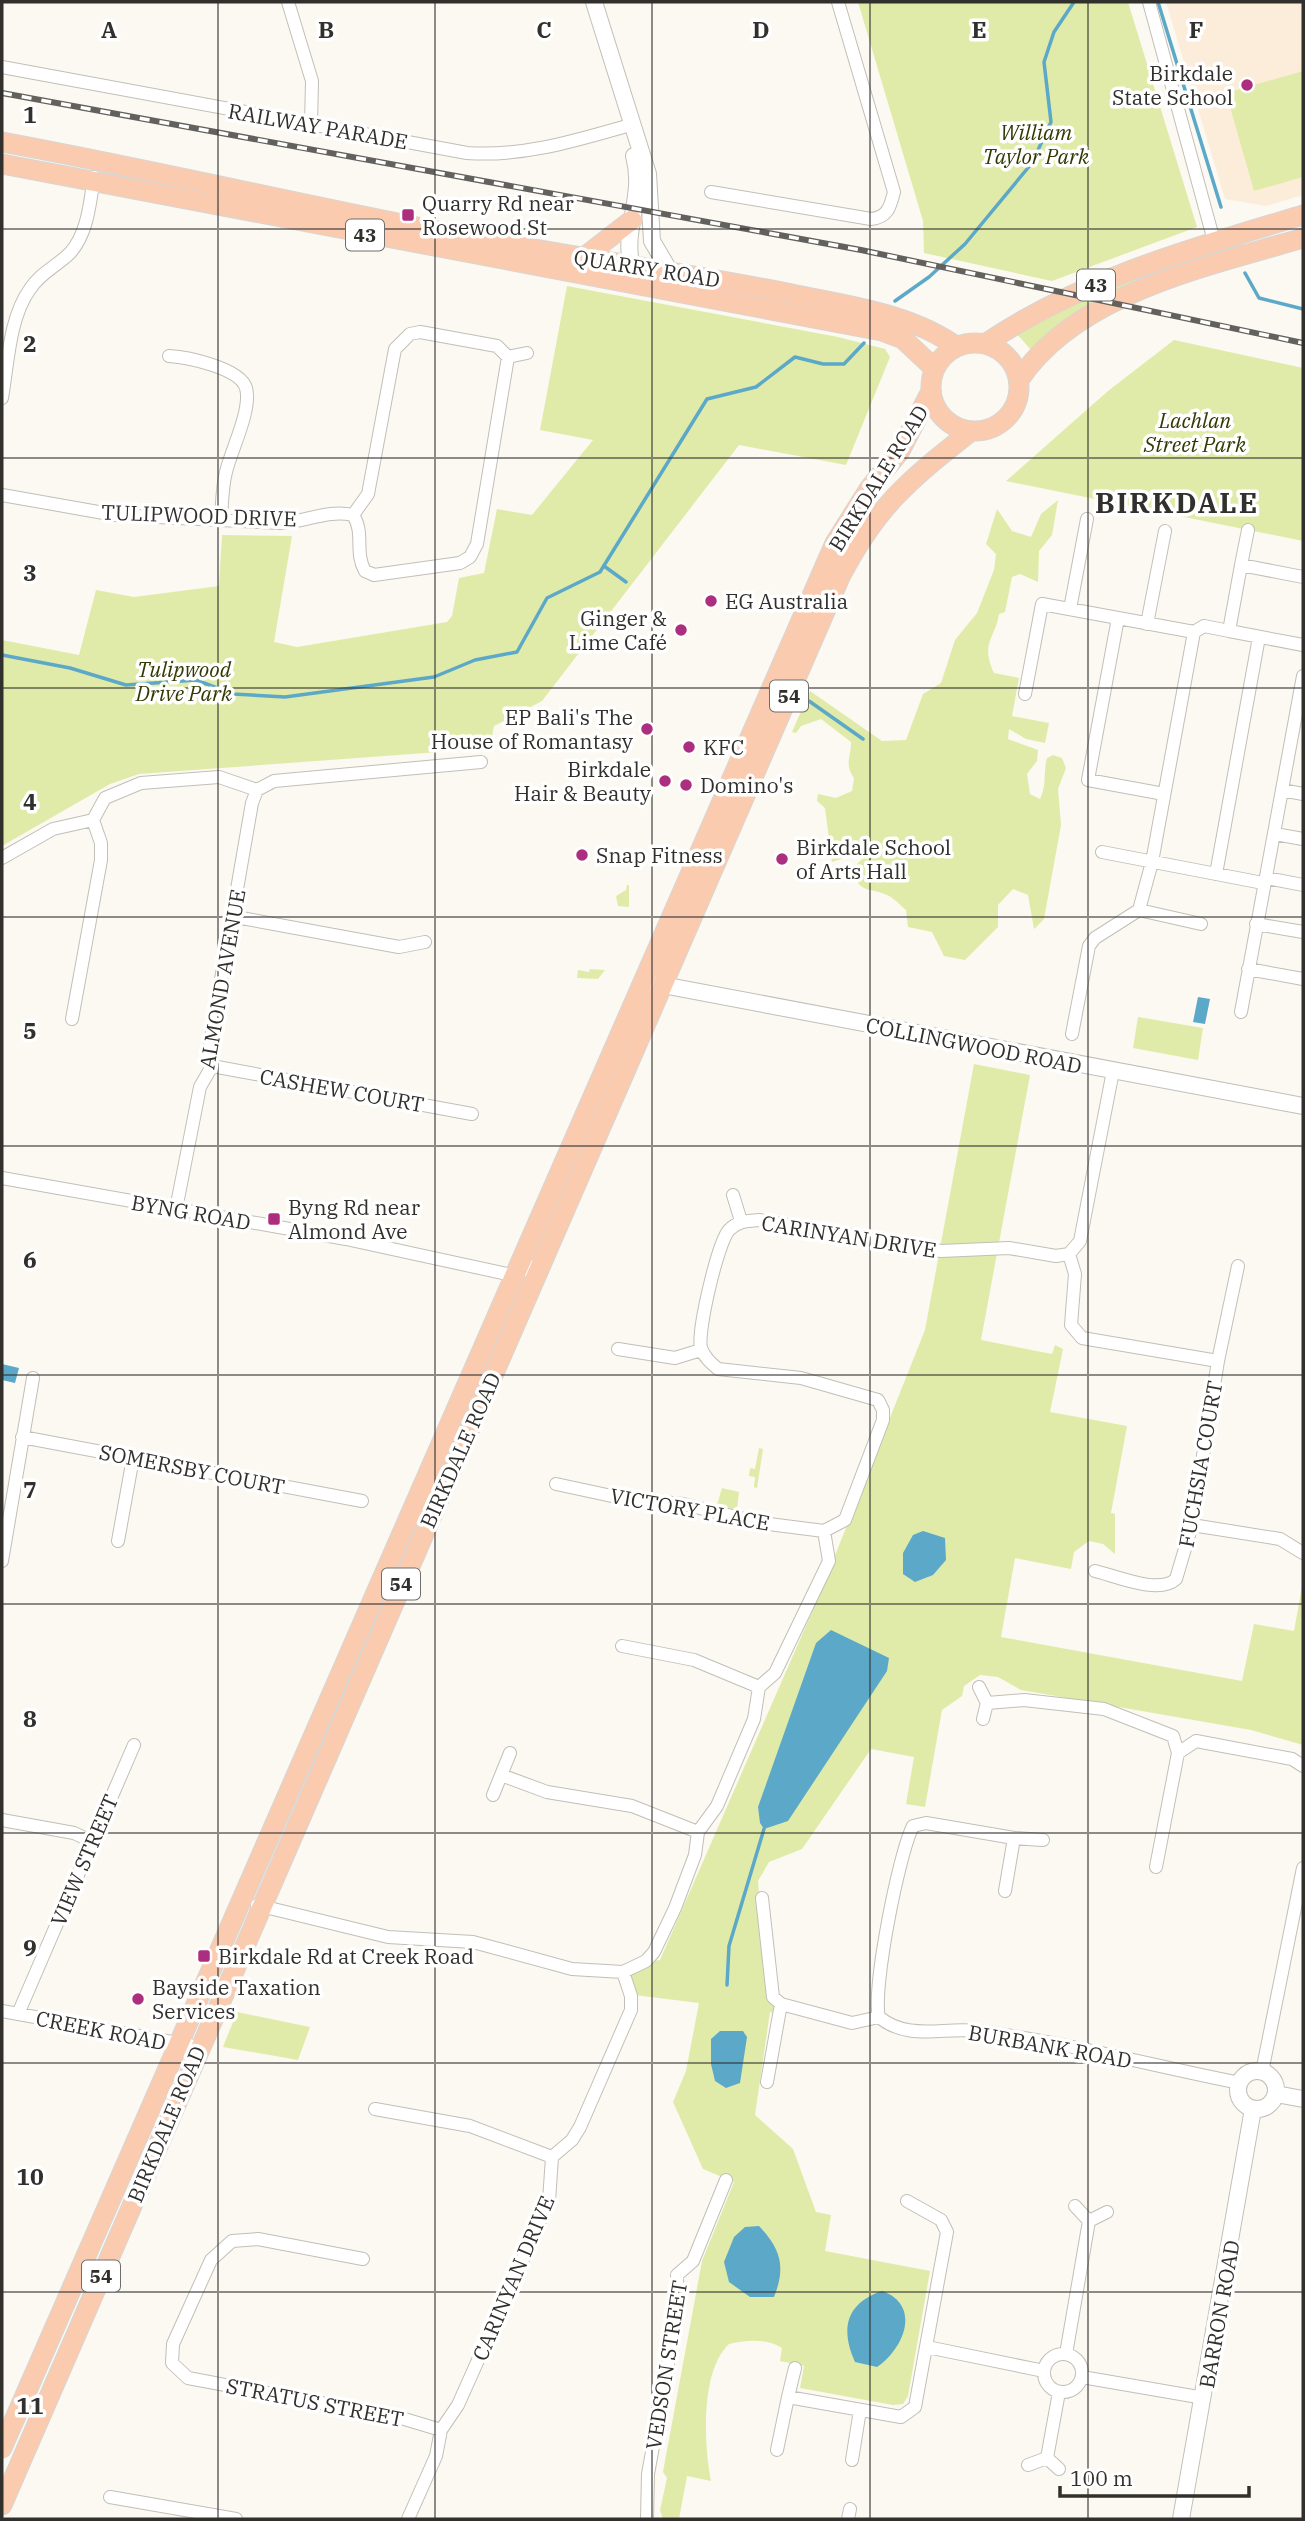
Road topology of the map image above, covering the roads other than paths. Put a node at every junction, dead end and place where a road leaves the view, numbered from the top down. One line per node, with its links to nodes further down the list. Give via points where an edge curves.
1 (288, 2): 6 (street, via 312,81)
2 (594, 2): 7 (street)
3 (838, 2): 12 (street, via 894,192 890,210 871,219)
4 (1149, 2): 16 (street)
5 (2, 67): 6 (street, RAILWAY PARADE)
6 (311, 124): 7 (street, RAILWAY PARADE, via 467,153 503,155 546,150)
7 (630, 126): 14 (street, via 637,173); 19 (street, via 648,174 652,241)
8 (2, 142): 9 (main road, QUARRY ROAD / 43)
9 (97, 159): 11 (street); 17 (main road, QUARRY ROAD / 43, via 333,212)
10 (2, 164): 11 (main road, QUARRY ROAD / 43)
11 (93, 181): 20 (main road, QUARRY ROAD / 43); 29 (street, via 80,239 70,253 43,273 21,305)
12 (711, 192)
13 (1303, 215): 16 (main road, 43)
14 (632, 220): 17 (main road); 18 (street, via 627,248)
15 (1303, 238): 27 (main road, 43, via 1177,278 1108,306 1052,340)
16 (1213, 241): 21 (main road, 43, via 1105,280)
17 (583, 258): 18 (main road, QUARRY ROAD / 43)
18 (630, 264): 19 (main road, QUARRY ROAD / 43); 20 (street)
19 (669, 270): 22 (main road, QUARRY ROAD / 43, via 893,317)
20 (637, 285): 26 (main road, QUARRY ROAD / 43, via 882,331 902,339)
21 (985, 344): 22 (main road, 43); 27 (main road, via 1007,357)
22 (957, 346): 26 (main road)
23 (527, 353): 25 (street)
24 (169, 356): 34 (street, via 190,357 225,371 246,388 245,409 226,472)
25 (508, 357): 32 (street, via 497,346 420,332 401,340 395,349 368,494); 32 (street, via 477,544 470,557 460,563 374,575 359,561 360,525)
26 (934, 368): 28 (main road)
27 (1019, 380): 30 (main road, 43, via 1019,393 1007,418 997,426)
28 (930, 393): 30 (main road, via 944,419); 72 (main road, BIRKDALE ROAD / 54, via 900,451 835,542)
29 (2, 398)
30 (970, 432): 72 (main road, BIRKDALE ROAD / 54, via 901,488 851,557)
31 (2, 495): 34 (street, TULIPWOOD DRIVE, via 115,515)
32 (353, 515): 34 (street, TULIPWOOD DRIVE, via 338,511 292,523)
33 (1087, 519): 39 (street)
34 (221, 520)
35 (1248, 530): 37 (street)
36 (1165, 531): 41 (street)
37 (1241, 565): 38 (street); 42 (street)
38 (1303, 577)
39 (1070, 609): 40 (street); 47 (street, via 1042,604)
40 (1118, 618): 41 (street); 53 (street, via 1088,780)
41 (1147, 624): 43 (street)
42 (1229, 631): 43 (street, via 1204,626); 44 (street)
43 (1194, 632): 53 (street)
44 (1259, 637): 45 (street); 61 (street)
45 (1303, 645)
46 (1303, 676): 48 (street)
47 (1025, 694)
48 (1301, 698): 49 (street)
49 (1297, 745): 52 (street)
50 (481, 762): 51 (street, via 274,781)
51 (257, 790): 55 (street, via 219,777 141,783 105,798); 65 (street, ALMOND AVENUE, via 236,895)
52 (1282, 790): 54 (street); 56 (street)
53 (1164, 794): 60 (street)
54 (1303, 794)
55 (93, 820): 59 (street, via 60,826); 74 (street, via 101,860)
56 (1275, 834): 57 (street); 62 (street)
57 (1303, 839)
58 (1102, 852): 60 (street)
59 (2, 858)
60 (1152, 862): 61 (street); 64 (street)
61 (1216, 874): 62 (street)
62 (1265, 881): 63 (street); 67 (street)
63 (1303, 885)
64 (1139, 910): 66 (street); 75 (street, via 1089,946)
65 (236, 917): 69 (street, via 399,947); 76 (street, ALMOND AVENUE, via 228,938 212,1032)
66 (1201, 924)
67 (1256, 924): 68 (street); 70 (street)
68 (1303, 932)
69 (425, 942)
70 (1248, 969): 71 (street); 73 (street)
71 (1303, 979)
72 (653, 984): 77 (street, COLLINGWOOD ROAD); 85 (main road, BIRKDALE ROAD / 54); 87 (main road, BIRKDALE ROAD / 54)
73 (1241, 1012)
74 (72, 1018)
75 (1072, 1034)
76 (212, 1066): 79 (street, CASHEW COURT); 82 (street, ALMOND AVENUE, via 200,1087)
77 (1113, 1071): 78 (street, COLLINGWOOD ROAD); 84 (street, via 1080,1241)
78 (1303, 1106)
79 (472, 1114)
80 (2, 1178): 82 (street, BYNG ROAD)
81 (733, 1195): 83 (street)
82 (176, 1209): 87 (street, BYNG ROAD)
83 (741, 1221): 84 (street, CARINYAN DRIVE, via 759,1220 941,1251 1009,1248); 89 (street, CARINYAN DRIVE, via 727,1232 712,1278 699,1334)
84 (1069, 1254): 90 (street, via 1074,1274 1071,1325 1082,1338)
85 (542, 1263): 87 (street); 123 (main road, BIRKDALE ROAD / 54)
86 (1238, 1266): 90 (street, FUCHSIA COURT)
87 (512, 1275): 122 (main road, BIRKDALE ROAD / 54)
88 (618, 1349): 89 (street, via 676,1358)
89 (701, 1350): 97 (street, via 718,1368 802,1378 878,1400 883,1420 845,1520)
90 (1218, 1361): 96 (street, FUCHSIA COURT)
91 (33, 1378): 92 (street)
92 (22, 1437): 93 (street, SOMERSBY COURT); 100 (street)
93 (133, 1458): 95 (street, SOMERSBY COURT); 98 (street)
94 (556, 1484): 97 (street, VICTORY PLACE)
95 (362, 1501)
96 (1192, 1525): 99 (street, via 1280,1539); 101 (street, FUCHSIA COURT, via 1183,1562 1171,1583 1156,1585)
97 (824, 1531): 104 (street, via 829,1562 775,1673)
98 (118, 1541)
99 (1303, 1553)
100 (2, 1562)
101 (1096, 1571)
102 (622, 1646): 104 (street, via 694,1660)
103 (979, 1686): 105 (street)
104 (759, 1687): 114 (street, via 754,1719 717,1806)
105 (987, 1703): 106 (street); 109 (street, via 1024,1700 1104,1709 1173,1736)
106 (983, 1718)
107 (134, 1745): 117 (street, VIEW STREET)
108 (510, 1753): 111 (street)
109 (1178, 1753): 110 (street, via 1196,1741 1292,1759); 118 (street)
110 (1303, 1766)
111 (501, 1774): 112 (street); 114 (street, via 547,1792 632,1806)
112 (493, 1795)
113 (2, 1820): 117 (street, via 74,1833)
114 (698, 1832): 124 (street, via 695,1855 654,1952)
115 (1014, 1838): 116 (street); 120 (street); 128 (street, via 926,1823 913,1826 896,1887 877,1998)
116 (1043, 1840)
117 (91, 1841): 127 (street, VIEW STREET)
118 (1156, 1867)
119 (1303, 1868): 131 (street)
120 (1005, 1891)
121 (762, 1898): 125 (street, via 773,1997)
122 (240, 1900): 123 (street); 129 (main road, BIRKDALE ROAD / 54)
123 (261, 1906): 124 (street, via 388,1937 473,1942 572,1969); 130 (main road, BIRKDALE ROAD / 54)
124 (623, 1972): 138 (street, via 631,2010 580,2127)
125 (781, 2004): 128 (street, via 852,2023); 132 (street)
126 (2, 2011): 127 (street, CREEK ROAD)
127 (18, 2014): 129 (street, CREEK ROAD)
128 (879, 2017): 133 (street, BURBANK ROAD, via 889,2026 912,2032 988,2032)
129 (178, 2044): 130 (street, CREEK ROAD); 155 (main road, BIRKDALE ROAD / 54)
130 (200, 2047): 162 (main road, BIRKDALE ROAD / 54)
131 (1262, 2072): 133 (street, via 1247,2075); 134 (street, via 1275,2083)
132 (767, 2082)
133 (1240, 2083): 137 (street, via 1241,2099)
134 (1276, 2094): 135 (street); 137 (street, via 1265,2107)
135 (1303, 2099)
136 (374, 2109): 138 (street, via 470,2126)
137 (1253, 2109): 152 (street, BARRON ROAD)
138 (552, 2157): 154 (street, CARINYAN DRIVE, via 549,2201 458,2405)
139 (726, 2180): 165 (street, VEDSON STREET, via 692,2260 677,2275 678,2309 648,2474)
140 (907, 2201): 145 (street, via 941,2220 947,2232)
141 (1075, 2206): 143 (street)
142 (1107, 2212): 143 (street)
143 (1089, 2221): 146 (street)
144 (363, 2259): 154 (street, STRATUS STREET, via 258,2239 232,2241 211,2260 170,2353 177,2370 188,2378 401,2418)
145 (927, 2347): 148 (street); 153 (street, via 912,2412 901,2417)
146 (1066, 2354): 148 (street, via 1051,2358); 149 (street, via 1080,2365)
147 (795, 2368): 151 (street)
148 (1044, 2371): 150 (street, via 1049,2386)
149 (1082, 2377): 150 (street, via 1071,2391); 152 (street)
150 (1059, 2392): 157 (street)
151 (788, 2397): 153 (street); 156 (street)
152 (1204, 2398): 166 (street, BARRON ROAD)
153 (860, 2410): 158 (street)
154 (441, 2430): 164 (street, CARINYAN DRIVE, via 436,2456)
155 (2, 2448)
156 (777, 2450)
157 (1047, 2458): 159 (street); 160 (street)
158 (852, 2460)
159 (1028, 2465)
160 (1059, 2469)
161 (110, 2497): 163 (street)
162 (2, 2505)
163 (236, 2519)
164 (408, 2519)
165 (647, 2519)
166 (1181, 2519)

